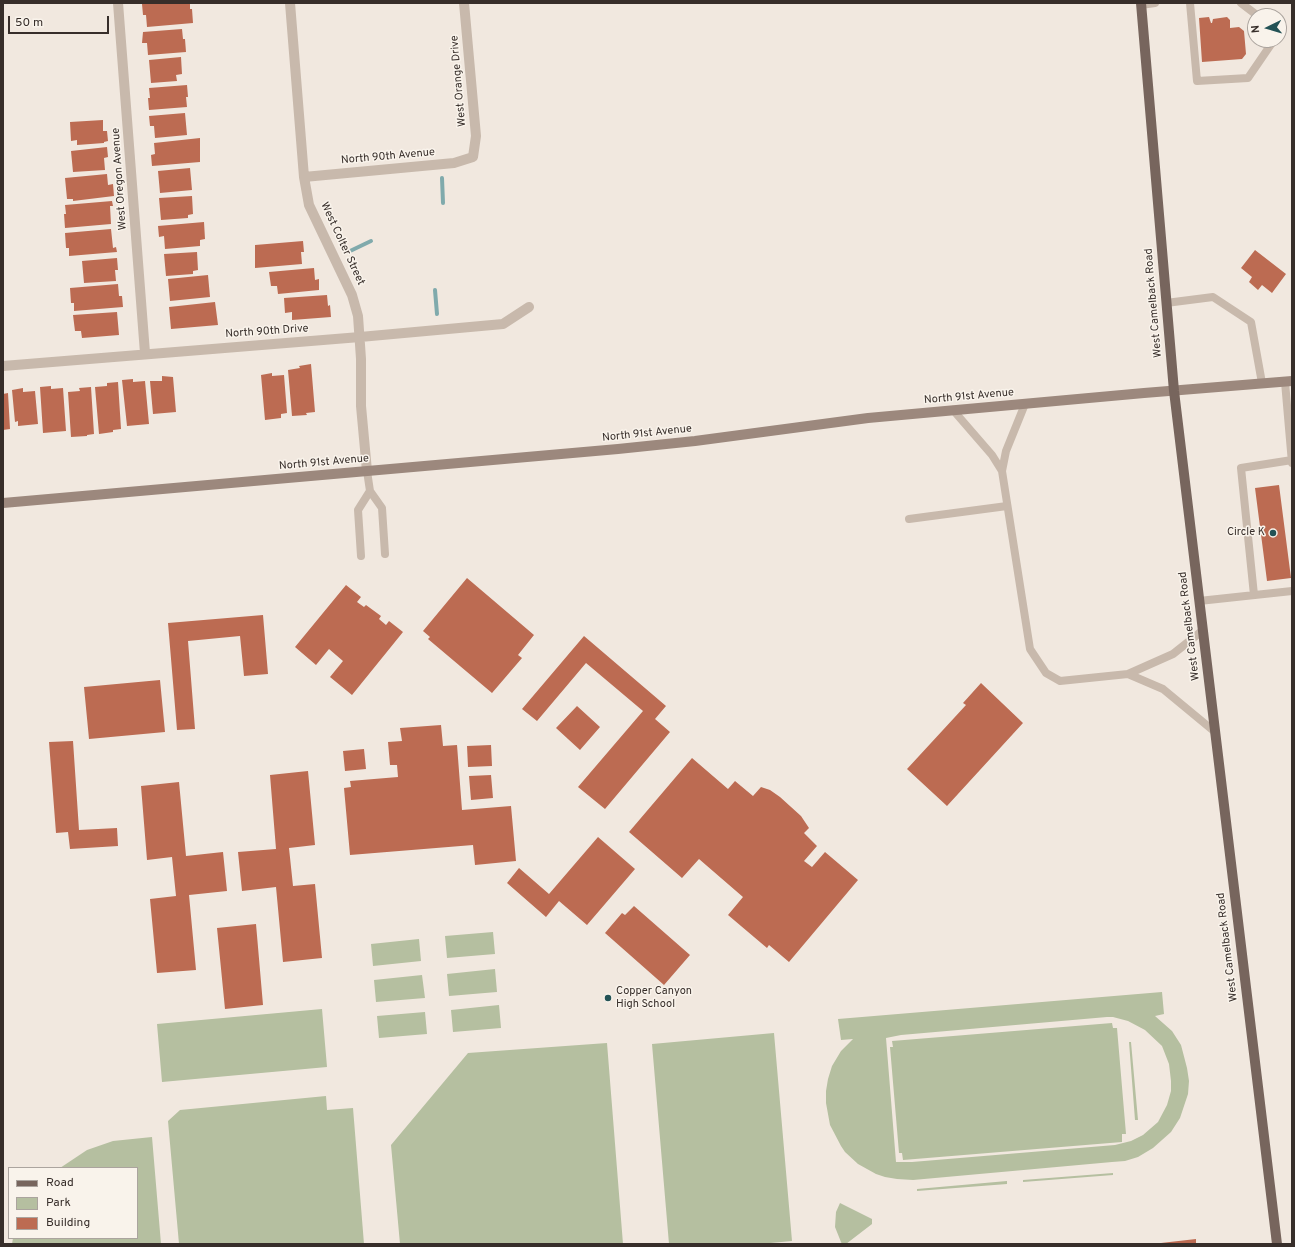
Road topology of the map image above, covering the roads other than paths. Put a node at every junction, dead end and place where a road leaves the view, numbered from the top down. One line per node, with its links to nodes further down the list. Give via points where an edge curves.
1 (118, 3): 13 (street, West Oregon Avenue)
2 (290, 3): 9 (street, West Colter Street)
3 (464, 3): 8 (street, West Orange Drive, via 476,136)
4 (1155, 3): 6 (lane)
5 (1190, 3): 7 (lane, via 1197,81 1248,78)
6 (1141, 4): 10 (main road, West Camelback Road)
7 (1269, 48)
8 (473, 157): 9 (street, North 90th Avenue, via 454,163)
9 (304, 177): 12 (street, West Colter Street, via 309,205 352,294)
10 (1166, 303): 16 (lane, via 1213,297 1251,322); 17 (main road, West Camelback Road)
11 (529, 308): 12 (street, North 90th Drive, via 503,324)
12 (360, 337): 13 (street, North 90th Drive); 22 (street, West Colter Street, via 361,406)
13 (145, 353): 14 (street, North 90th Drive)
14 (3, 366)
15 (1289, 381): 16 (main road, North 91st Avenue); 20 (lane)
16 (1262, 383): 17 (main road, North 91st Avenue)
17 (1174, 391): 18 (main road, North 91st Avenue); 32 (main road, West Camelback Road)
18 (1025, 404): 19 (main road, North 91st Avenue); 23 (lane, via 1006,451)
19 (953, 410): 22 (main road, North 91st Avenue, via 868,418 626,449); 23 (lane, via 992,455)
20 (1292, 460): 21 (lane); 31 (lane, via 1241,468)
21 (1292, 463)
22 (367, 471): 24 (lane); 25 (main road, North 91st Avenue)
23 (1002, 471): 26 (lane)
24 (370, 491): 28 (lane, via 382,508); 29 (lane, via 358,510)
25 (3, 503)
26 (1007, 506): 27 (lane); 34 (lane, via 1030,649 1046,673 1060,681)
27 (909, 519)
28 (385, 554)
29 (361, 556)
30 (1292, 591): 31 (lane)
31 (1254, 595): 32 (lane)
32 (1199, 601): 33 (main road, West Camelback Road)
33 (1202, 631): 34 (lane, via 1174,654); 35 (main road, West Camelback Road)
34 (1128, 674): 35 (lane, via 1163,689)
35 (1215, 732): 36 (main road, West Camelback Road)
36 (1276, 1244)

